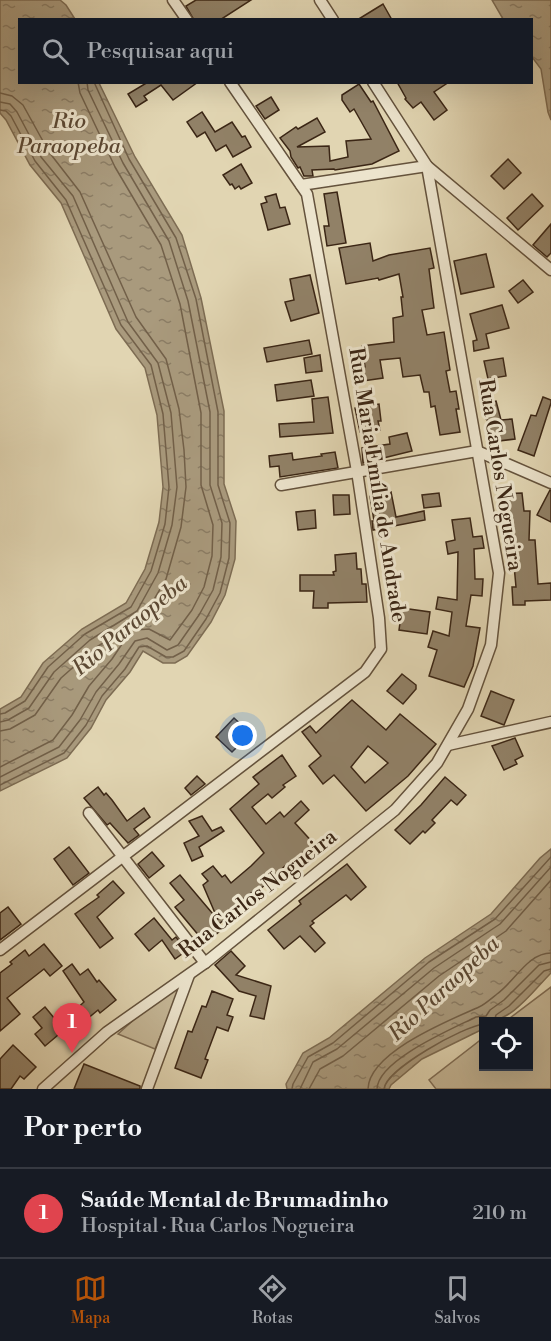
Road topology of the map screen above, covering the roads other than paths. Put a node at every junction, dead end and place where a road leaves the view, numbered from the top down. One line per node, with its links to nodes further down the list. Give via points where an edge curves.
1 (173, 0): 3 (street)
2 (320, 0): 4 (street)
3 (186, 18)
4 (332, 18)
5 (231, 84): 8 (street, Rua Maria Emília de Andrade)
6 (374, 84): 7 (street, Rua Carlos Nogueira)
7 (427, 166): 8 (street); 9 (street); 10 (street, Rua Carlos Nogueira)
8 (301, 185): 11 (street, Rua Maria Emília de Andrade, via 308,195 316,232)
9 (551, 270)
10 (477, 451): 11 (street); 12 (street); 15 (street, Rua Carlos Nogueira, via 499,573 491,645 468,709)
11 (357, 471): 13 (street); 17 (street, Rua Maria Emília de Andrade, via 380,618 381,649 365,672)
12 (551, 483)
13 (281, 485)
14 (551, 722): 15 (street)
15 (448, 745): 19 (street, Rua Carlos Nogueira, via 395,810)
16 (89, 813): 17 (street)
17 (123, 855): 18 (street, Rua Maria Emília de Andrade); 19 (street)
18 (0, 950)
19 (205, 963): 20 (street, Rua Carlos Nogueira)
20 (189, 974): 21 (street, Rua Carlos Nogueira, via 107,1032); 22 (street)
21 (43, 1089)
22 (147, 1089)

